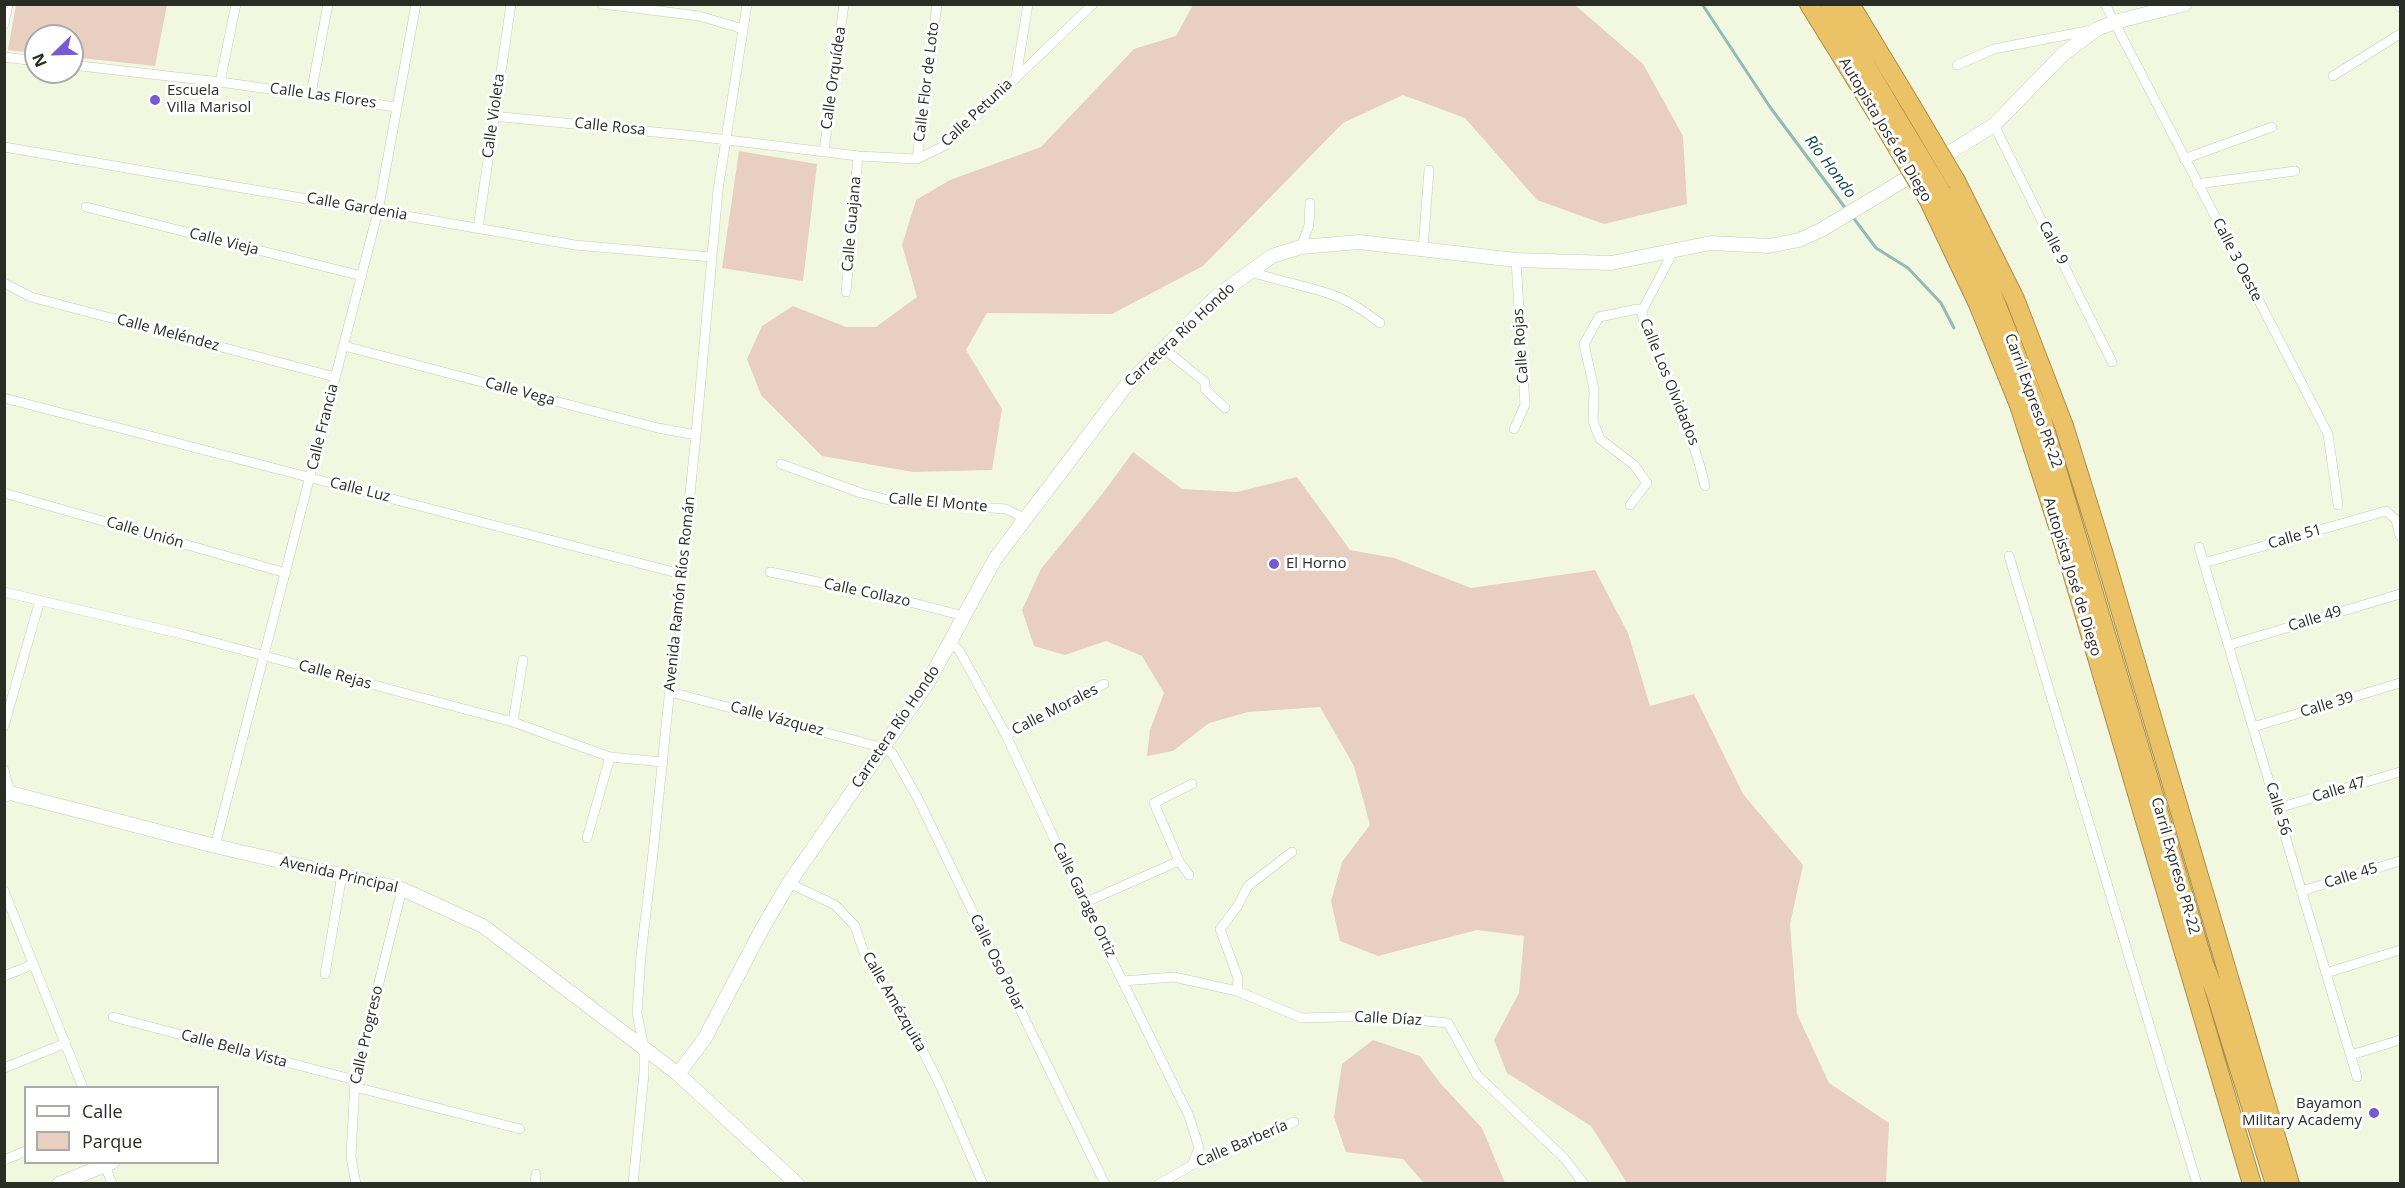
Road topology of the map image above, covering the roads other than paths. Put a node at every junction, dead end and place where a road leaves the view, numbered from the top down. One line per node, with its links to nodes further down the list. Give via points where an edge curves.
1 (8, 4): 18 (street)
2 (236, 4): 28 (street)
3 (328, 4): 29 (street)
4 (416, 4): 30 (street, Calle Francia)
5 (511, 4): 31 (street, Calle Violeta)
6 (602, 4): 20 (street, via 699,16)
7 (747, 4): 20 (street, Avenida Ramón Ríos Román)
8 (844, 4): 37 (street, Calle Orquídea)
9 (937, 4): 39 (street, Calle Flor de Loto)
10 (1028, 4): 26 (street)
11 (1093, 4): 26 (street, Calle Petunia)
12 (1809, 4): 32 (highway, Autopista José de Diego)
13 (1830, 4): 32 (highway)
14 (1850, 4): 155 (highway, bridge, via 1956,181 2015,298 2064,426)
15 (2106, 4): 17 (street, Calle 3 Oeste)
16 (2185, 4): 17 (street, Carretera Río Hondo)
17 (2115, 22): 19 (street, Carretera Río Hondo); 40 (street, Calle 3 Oeste)
18 (4, 24)
19 (2097, 29): 24 (street, via 1994,49); 33 (street, Carretera Río Hondo, via 2062,54)
20 (743, 30): 35 (street, Avenida Ramón Ríos Román)
21 (2400, 34): 27 (street)
22 (4, 57): 23 (street)
23 (24, 60)
24 (1958, 64)
25 (84, 66): 28 (street, Calle Las Flores)
26 (1016, 76): 39 (street, Calle Petunia, via 946,145)
27 (2333, 76)
28 (220, 82): 29 (street, Calle Las Flores)
29 (311, 94): 30 (street, Calle Las Flores)
30 (396, 107): 47 (street, Calle Francia)
31 (493, 116): 35 (street, Calle Rosa); 48 (street, Calle Violeta)
32 (1889, 119): 44 (highway, Autopista José de Diego, bridge)
33 (1994, 125): 51 (street, Carretera Río Hondo, via 1870,202 1799,240 1769,246 1711,243); 62 (street, Calle 9)
34 (2271, 127): 40 (street)
35 (727, 140): 37 (street, Calle Petunia); 52 (street, Avenida Ramón Ríos Román)
36 (4, 147): 47 (street, Calle Gardenia)
37 (824, 151): 38 (street, Calle Petunia)
38 (858, 156): 39 (street, Calle Petunia); 57 (street, Calle Guajana)
39 (917, 159)
40 (2184, 159): 43 (street, Calle 3 Oeste)
41 (1429, 170): 50 (street)
42 (2295, 171): 43 (street)
43 (2198, 184): 73 (street, Calle 3 Oeste, via 2328,434)
44 (1935, 197): 119 (highway, Carril Expreso PR-22, via 1990,288 2042,419); 152 (highway, Autopista José de Diego, via 2019,405)
45 (1310, 203): 49 (street, via 1309,225)
46 (86, 207): 55 (street, Calle Vieja)
47 (378, 211): 48 (street, Calle Gardenia); 55 (street, Calle Francia)
48 (478, 228): 52 (street, Calle Gardenia, via 575,245)
49 (1301, 247): 50 (street, Carretera Río Hondo, via 1359,242); 54 (street, Carretera Río Hondo, via 1272,256)
50 (1423, 248): 53 (street, Carretera Río Hondo)
51 (1674, 249): 53 (street, Carretera Río Hondo, via 1611,262); 58 (street, Calle Los Olvidados)
52 (711, 257): 67 (street, Avenida Ramón Ríos Román)
53 (1516, 260): 66 (street, Calle Rojas, via 1525,405)
54 (1251, 272): 59 (street, via 1329,294); 61 (street, Carretera Río Hondo, via 1217,296)
55 (362, 276): 60 (street, Calle Francia)
56 (4, 283): 63 (street, Calle Meléndez, via 31,297)
57 (846, 292)
58 (1642, 311): 70 (street, Calle Los Olvidados, via 1642,319 1690,429); 72 (street, via 1599,317 1584,344 1594,388 1593,421 1600,439 1634,465 1647,483)
59 (1380, 323)
60 (344, 346): 63 (street, Calle Francia); 67 (street, Calle Vega)
61 (1164, 349): 65 (street, via 1204,382 1205,389); 74 (street, Carretera Río Hondo, via 1125,387)
62 (2112, 362)
63 (335, 377): 69 (street, Calle Francia)
64 (4, 398): 69 (street, Calle Luz)
65 (1225, 408)
66 (1514, 429)
67 (696, 435): 81 (street, Avenida Ramón Ríos Román)
68 (781, 464): 74 (street, Calle El Monte, via 896,502 1006,509)
69 (310, 478): 80 (street, Calle Francia); 81 (street, Calle Luz)
70 (1705, 486)
71 (4, 493): 80 (street, Calle Unión)
72 (1630, 505)
73 (2338, 505)
74 (1026, 519): 85 (street, Carretera Río Hondo, via 995,559)
75 (2400, 536): 78 (street, Calle 51, via 2396,519 2386,511)
76 (2199, 547): 78 (street, Calle 56)
77 (2009, 556): 151 (street)
78 (2204, 563): 87 (street, Calle 56)
79 (770, 572): 85 (street, Calle Collazo)
80 (286, 573): 88 (street, Calle Francia)
81 (681, 574): 92 (street, Avenida Ramón Ríos Román)
82 (4, 592): 84 (street, Calle Rejas)
83 (2400, 594): 87 (street, Calle 49)
84 (40, 600): 88 (street, Calle Rejas); 94 (street)
85 (964, 615): 86 (street, Carretera Río Hondo)
86 (950, 643): 96 (street, Calle Garage Ortiz, via 959,650); 97 (street, Carretera Río Hondo)
87 (2229, 645): 95 (street, Calle 56)
88 (264, 656): 93 (street, Calle Rejas); 106 (street, Calle Francia)
89 (524, 660): 93 (street)
90 (2400, 683): 95 (street, Calle 39)
91 (1104, 684): 96 (street, Calle Morales)
92 (670, 692): 97 (street, Calle Vázquez); 99 (street, Avenida Ramón Ríos Román)
93 (513, 722): 98 (street, Calle Rejas)
94 (4, 726)
95 (2253, 727): 104 (street, Calle 56)
96 (1006, 735): 116 (street, Calle Garage Ortiz)
97 (884, 748): 112 (street, Carretera Río Hondo); 148 (street, Calle Oso Polar, via 892,753 918,797)
98 (610, 757): 99 (street, Calle Rejas); 105 (street)
99 (663, 762): 128 (street, Avenida Ramón Ríos Román, via 638,988 637,1014)
100 (4, 770): 103 (street)
101 (2400, 772): 104 (street, Calle 47)
102 (1192, 784): 108 (street, via 1154,802)
103 (7, 794): 106 (street, Avenida Principal)
104 (2278, 808): 115 (street, Calle 56)
105 (587, 838)
106 (215, 846): 110 (street, Avenida Principal)
107 (1292, 852): 124 (street, via 1248,886 1220,928 1238,978)
108 (1179, 861): 111 (street); 116 (street)
109 (2400, 861): 115 (street, Calle 45)
110 (342, 875): 113 (street, Avenida Principal); 121 (street)
111 (1189, 875)
112 (789, 883): 131 (street, Carretera Río Hondo, via 705,1038); 147 (street, Calle Amézquita, via 835,905 855,926 868,959 907,1020 939,1083)
113 (402, 889): 128 (street, Avenida Principal, via 483,926); 133 (street, Calle Progreso)
114 (4, 891): 118 (street)
115 (2302, 891): 120 (street, Calle 56)
116 (1084, 903): 123 (street, Calle Garage Ortiz)
117 (2400, 950): 120 (street)
118 (34, 964): 122 (street); 127 (street)
119 (2204, 964): 153 (highway, Carril Expreso PR-22, via 2209,994); 154 (highway, Carril Expreso PR-22)
120 (2326, 973): 129 (street, Calle 56)
121 (325, 974)
122 (4, 976)
123 (1123, 981): 124 (street, Calle Díaz, via 1174,977); 140 (street, Calle Garage Ortiz, via 1189,1116 1198,1148)
124 (1237, 991): 150 (street, Calle Díaz, via 1302,1018 1374,1016 1448,1023 1477,1075 1564,1158)
125 (113, 1017): 133 (street, Calle Bella Vista)
126 (2400, 1040): 129 (street)
127 (66, 1043): 130 (street); 134 (street)
128 (644, 1048): 131 (street, Avenida Principal); 145 (street, Avenida Ramón Ríos Román)
129 (2351, 1055): 132 (street, Calle 56)
130 (4, 1068)
131 (678, 1074): 146 (street, Avenida Principal)
132 (2357, 1077)
133 (355, 1083): 136 (street, Calle Bella Vista); 144 (street, Calle Progreso, via 351,1157)
134 (82, 1086)
135 (1294, 1122): 140 (street, Calle Barbería)
136 (520, 1129)
137 (24, 1152): 138 (street)
138 (4, 1160)
139 (108, 1164): 142 (street); 143 (street)
140 (1192, 1165): 141 (street, Calle Barbería)
141 (1169, 1181): 149 (street, Calle Barbería)
142 (59, 1184)
143 (112, 1184)
144 (356, 1184)
145 (633, 1184)
146 (797, 1184)
147 (983, 1184)
148 (1105, 1184)
149 (1159, 1184)
150 (1584, 1184)
151 (2197, 1184)
152 (2252, 1184)
153 (2268, 1184)
154 (2275, 1184)
155 (2290, 1184)

